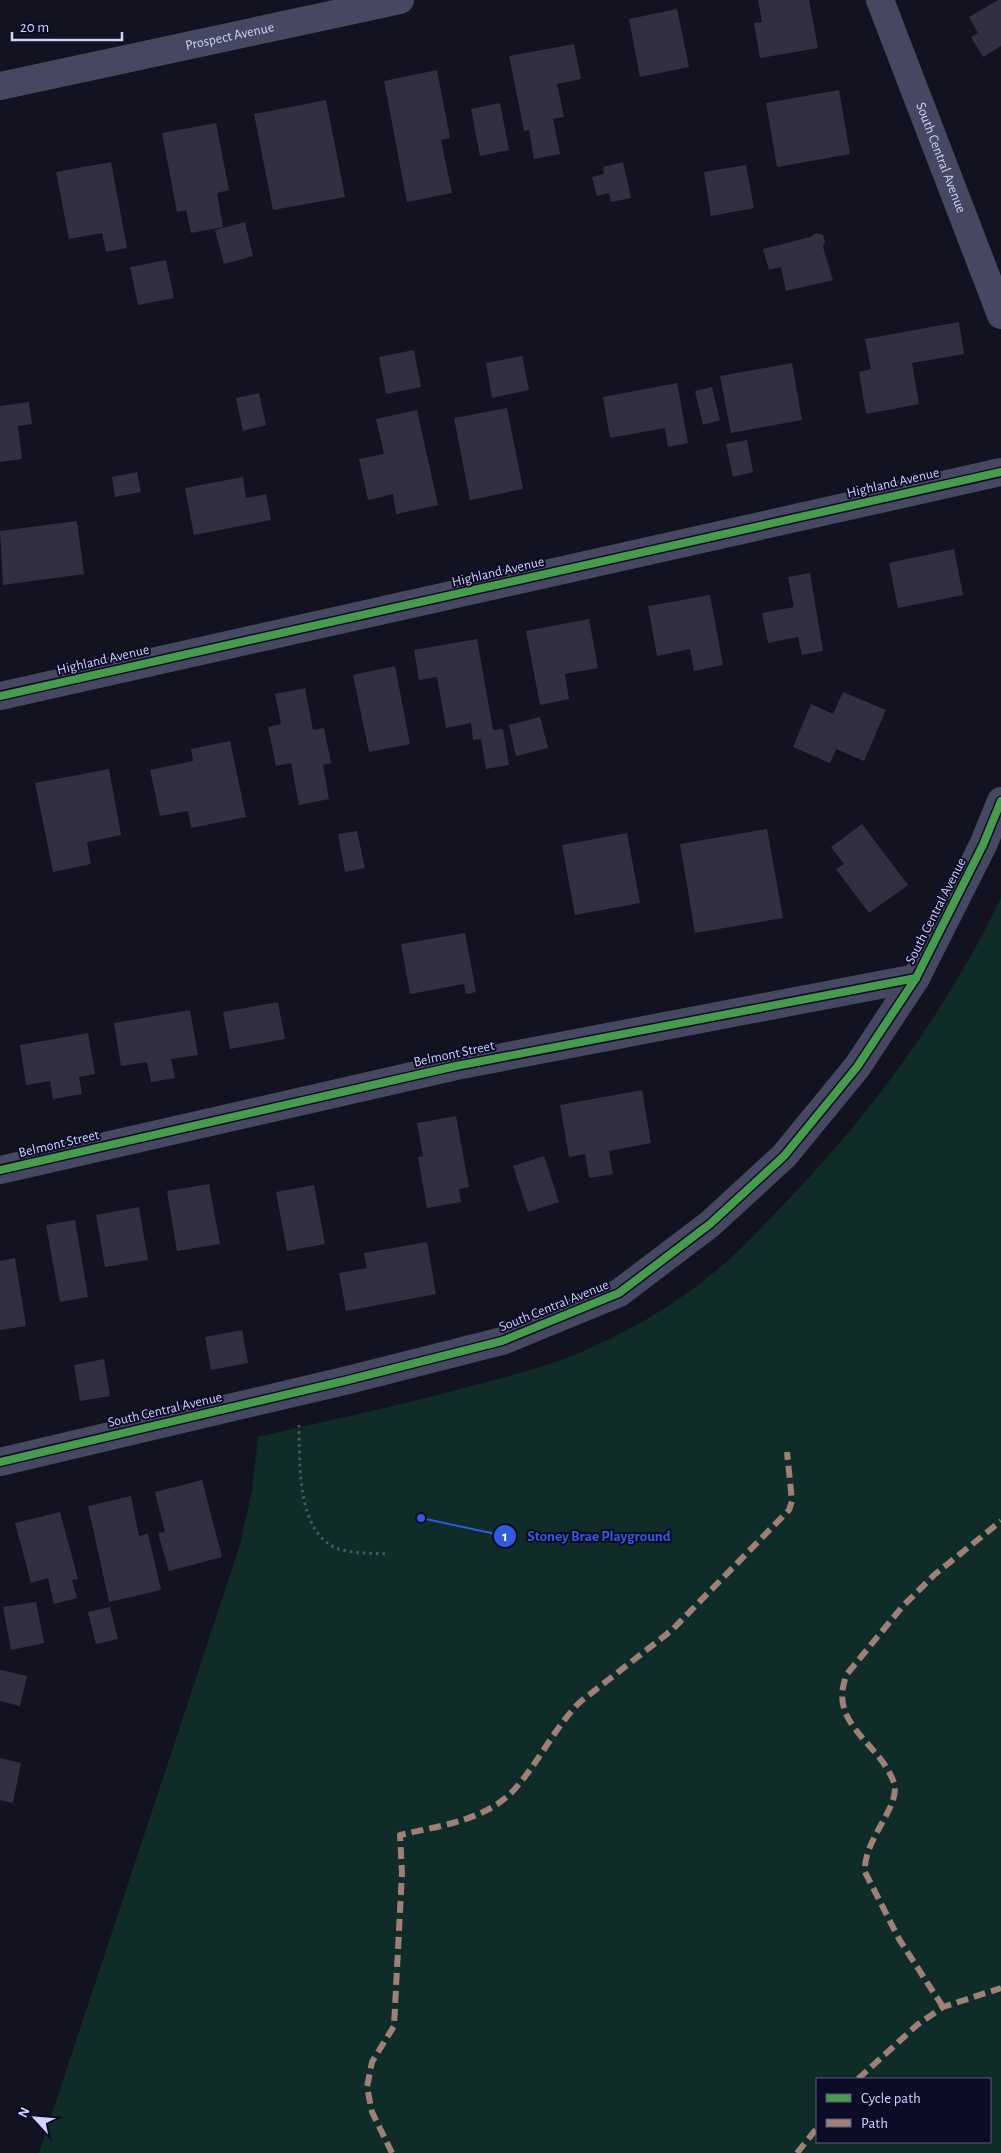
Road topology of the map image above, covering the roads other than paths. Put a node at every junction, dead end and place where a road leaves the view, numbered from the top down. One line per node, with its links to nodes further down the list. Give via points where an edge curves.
1 (400, 0): 3 (street, Prospect Avenue)
2 (880, 0): 4 (street, South Central Avenue)
3 (0, 86)
4 (1001, 315)
5 (1001, 472): 6 (street, Highland Avenue)
6 (0, 696)
7 (1001, 801): 8 (street, South Central Avenue, via 983,845)
8 (916, 978): 9 (street, Belmont Street, via 456,1066); 10 (street, South Central Avenue, via 857,1067 784,1156 710,1224 619,1293 502,1341)
9 (0, 1170)
10 (0, 1462)

